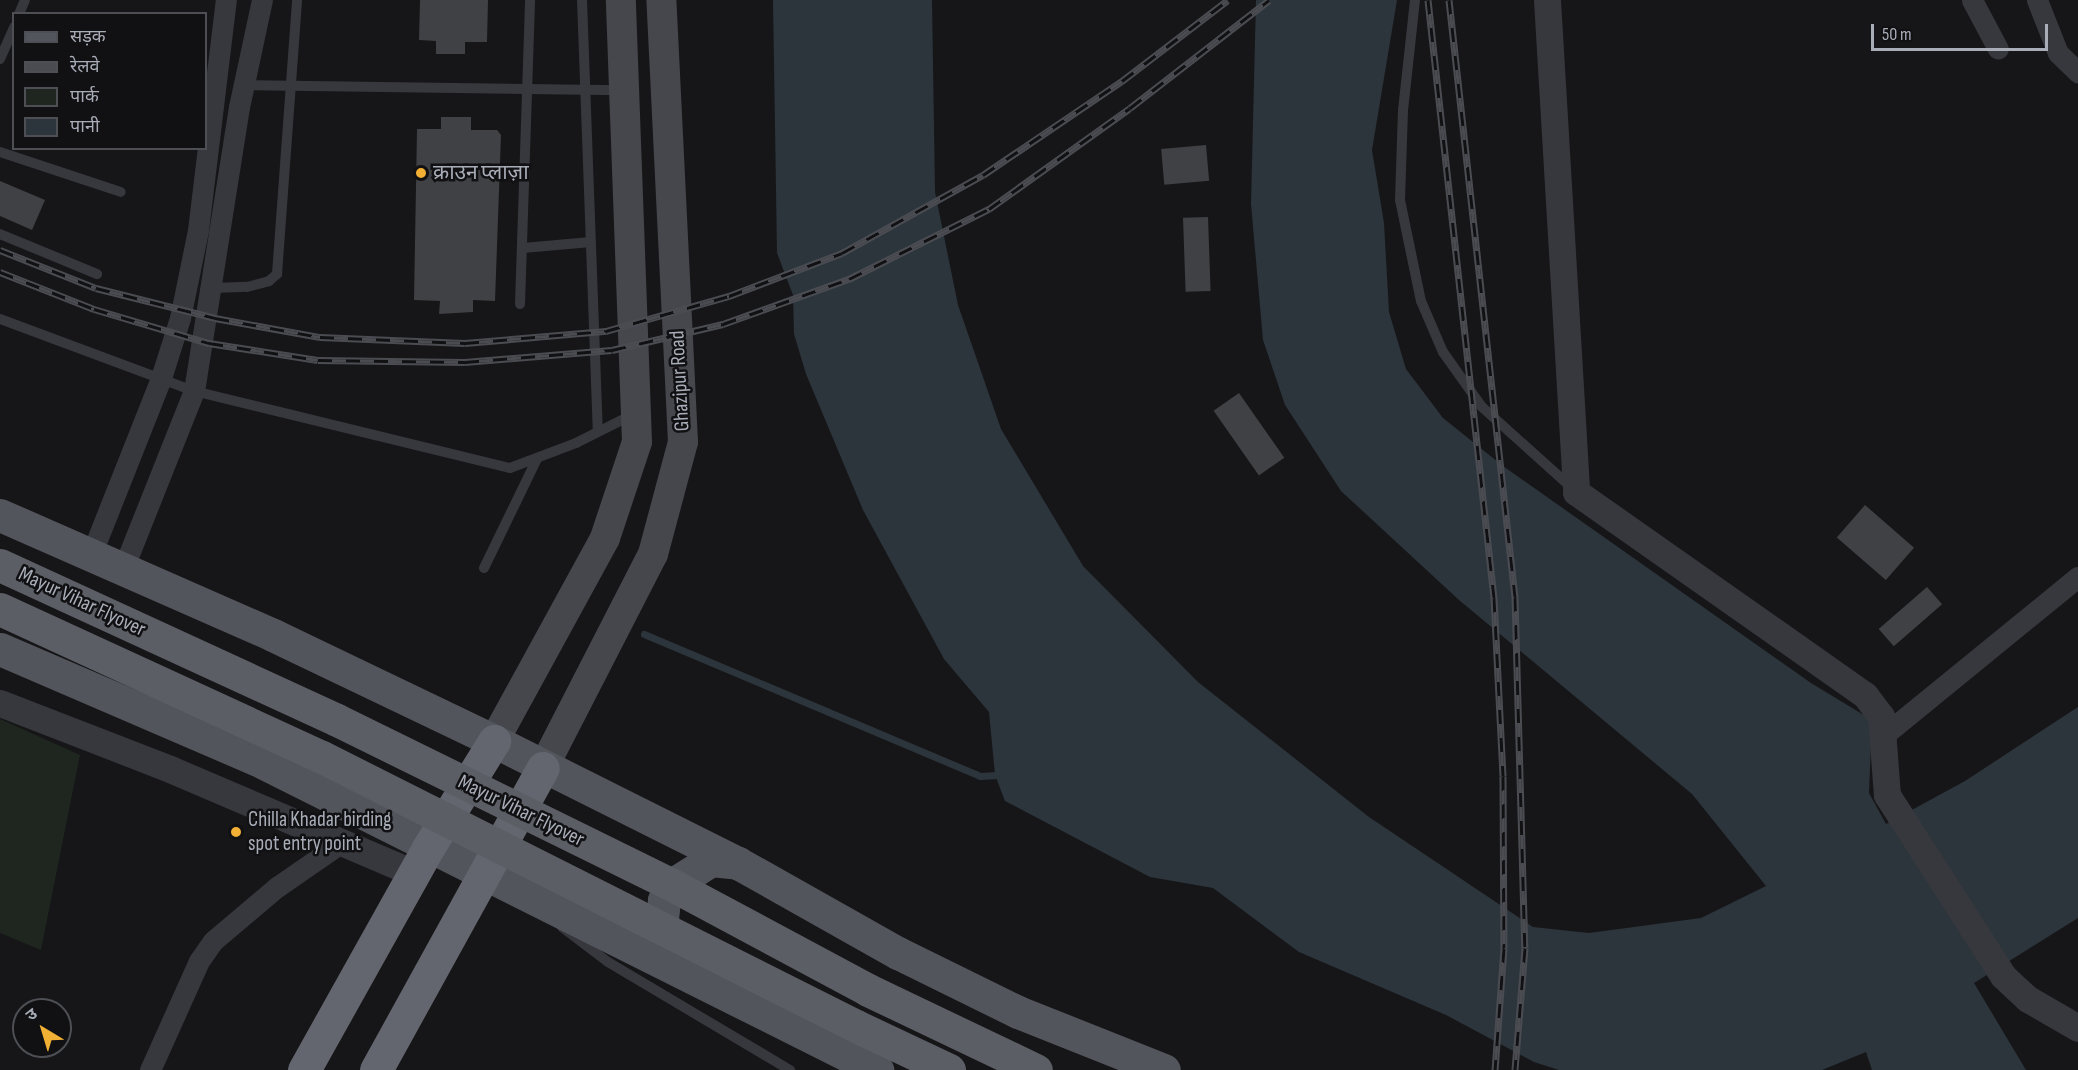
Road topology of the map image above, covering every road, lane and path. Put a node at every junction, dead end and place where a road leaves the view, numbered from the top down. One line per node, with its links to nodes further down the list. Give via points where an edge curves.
1 (226, 0): 30 (street, via 198,230 180,318)
2 (262, 0): 16 (street)
3 (297, 0): 17 (lane)
4 (530, 0): 20 (lane)
5 (582, 0): 19 (lane)
6 (621, 0): 18 (main road, Ghazipur Road)
7 (660, 0): 47 (main road, Ghazipur Road, via 683,442 653,554)
8 (1414, 0): 35 (lane, via 1403,110 1400,200 1421,301 1443,352 1482,407)
9 (1547, 0): 35 (street)
10 (1972, 0): 13 (street)
11 (2037, 0): 15 (street, via 2058,54)
12 (12, 32): 14 (lane)
13 (1998, 49)
14 (0, 59)
15 (2078, 72)
16 (244, 85): 17 (lane); 27 (street)
17 (288, 87): 20 (lane); 27 (lane, via 277,274 269,281 247,287)
18 (625, 90): 19 (lane); 32 (main road, Ghazipur Road)
19 (585, 91): 20 (lane); 24 (lane)
20 (529, 92): 25 (lane)
21 (0, 153): 22 (lane)
22 (121, 192)
23 (0, 234): 26 (lane)
24 (591, 242): 25 (lane); 33 (lane)
25 (523, 248): 28 (lane)
26 (97, 274)
27 (213, 288): 31 (street)
28 (520, 304)
29 (0, 318): 30 (lane)
30 (161, 378): 31 (lane); 37 (street)
31 (194, 391): 34 (lane, via 510,468); 40 (street)
32 (636, 413): 33 (lane); 46 (main road, Ghazipur Road, via 637,442 605,538)
33 (598, 432): 34 (lane)
34 (537, 459): 39 (lane)
35 (1576, 492): 45 (street, via 1865,695 1881,716)
36 (0, 516): 37 (main road)
37 (92, 555): 40 (main road)
38 (0, 565): 61 (highway, Mayur Vihar Flyover, bridge, via 348,725 678,888 868,990)
39 (484, 568)
40 (123, 569): 46 (main road, via 273,635)
41 (2078, 577): 45 (street)
42 (0, 609): 60 (highway, Mayur Vihar Flyover, bridge, via 322,757)
43 (0, 649): 49 (main road, via 256,759)
44 (0, 703): 48 (street)
45 (1884, 735): 54 (street, via 1887,795 2002,976 2028,999)
46 (494, 741): 47 (main road); 49 (highway)
47 (543, 768): 50 (main road); 51 (highway)
48 (342, 842): 49 (street); 55 (street, via 277,887 213,941 199,961)
49 (421, 861): 51 (main road); 56 (highway)
50 (738, 863): 53 (main road, via 711,860 692,869 675,883 664,900 665,940); 62 (main road, via 898,953 1018,1011)
51 (486, 876): 52 (main road); 57 (highway)
52 (537, 900): 53 (main road); 58 (lane, via 567,932 608,962)
53 (690, 973): 59 (main road)
54 (2078, 1028)
55 (150, 1070)
56 (304, 1070)
57 (376, 1070)
58 (790, 1070)
59 (877, 1070)
60 (949, 1070)
61 (1036, 1070)
62 (1164, 1070)

